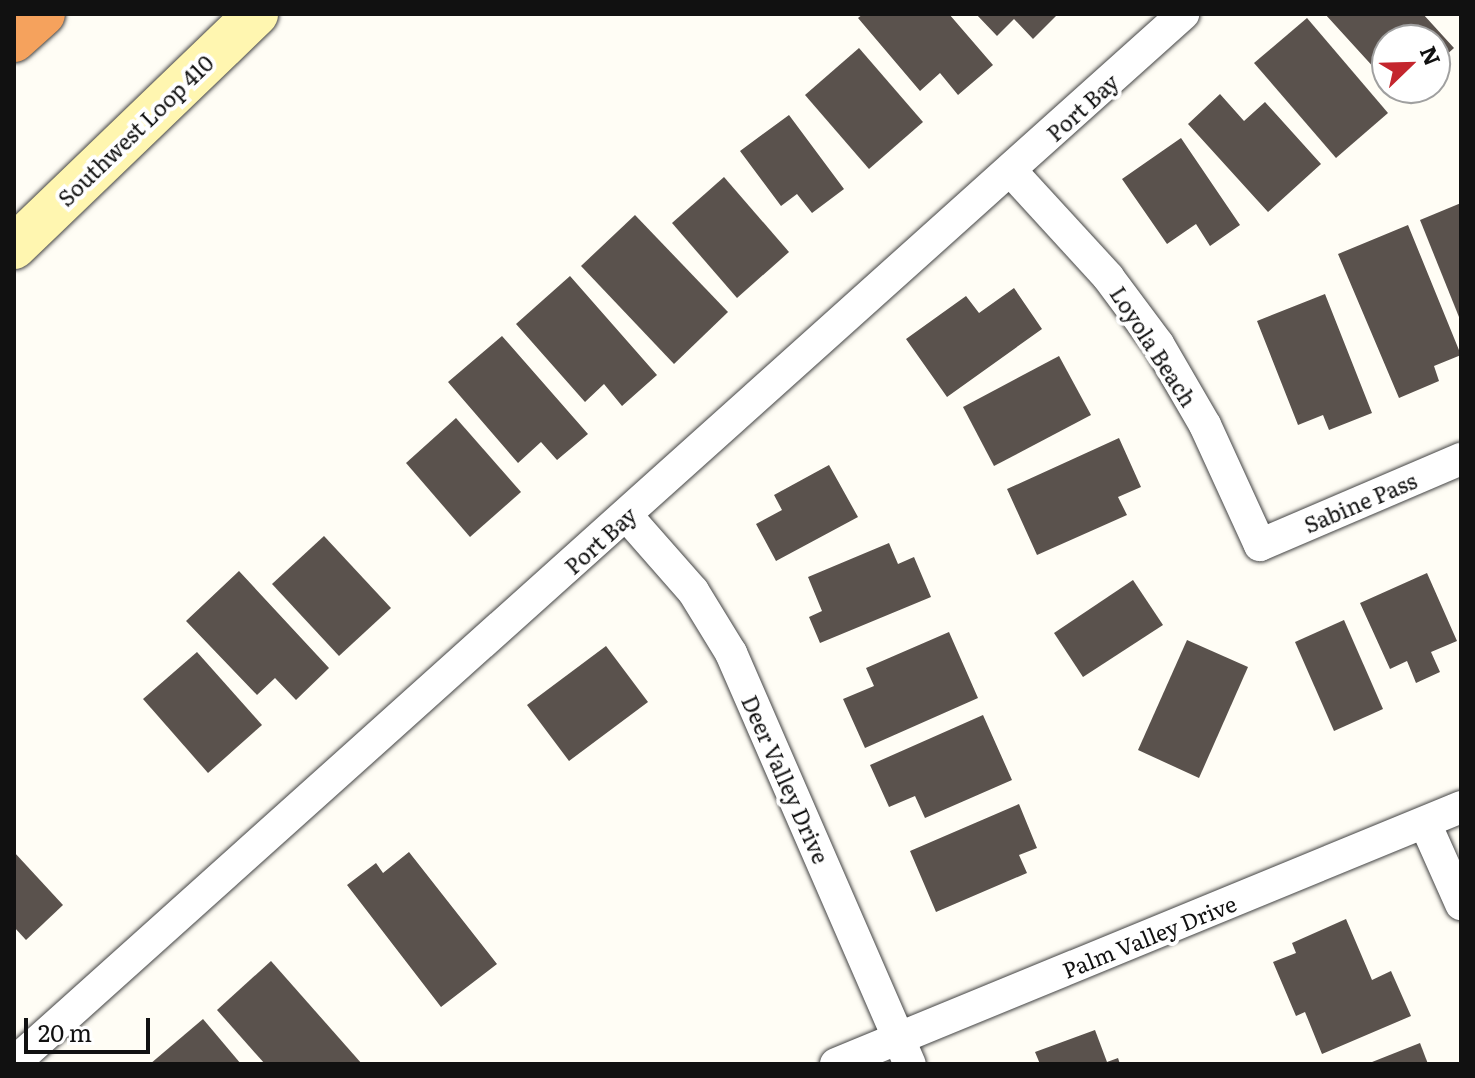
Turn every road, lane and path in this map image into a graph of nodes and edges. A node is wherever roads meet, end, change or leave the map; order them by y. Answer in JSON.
{"nodes":[{"id":1,"x":43,"y":14,"type":"edge"},
{"id":2,"x":256,"y":14,"type":"edge"},
{"id":3,"x":1183,"y":14,"type":"edge"},
{"id":4,"x":14,"y":40,"type":"edge"},
{"id":5,"x":1011,"y":171,"type":"junction"},
{"id":6,"x":14,"y":247,"type":"edge"},
{"id":7,"x":1461,"y":459,"type":"edge"},
{"id":8,"x":627,"y":516,"type":"junction"},
{"id":9,"x":1260,"y":545,"type":"joint"},
{"id":10,"x":1461,"y":807,"type":"edge"},
{"id":11,"x":1425,"y":823,"type":"junction"},
{"id":12,"x":1461,"y":904,"type":"edge"},
{"id":13,"x":905,"y":1051,"type":"edge"},
{"id":14,"x":14,"y":1063,"type":"edge"},
{"id":15,"x":836,"y":1064,"type":"edge"}],
"edges":[{"from":1,"to":4,"type":"highway"},
{"from":2,"to":6,"type":"main road","name":"Southwest Loop 410"},
{"from":3,"to":5,"type":"street","name":"Port Bay"},
{"from":5,"to":8,"type":"street","name":"Port Bay"},
{"from":5,"to":9,"type":"street","name":"Loyola Beach"},
{"from":7,"to":9,"type":"street","name":"Sabine Pass"},
{"from":8,"to":13,"type":"street","name":"Deer Valley Drive"},
{"from":8,"to":14,"type":"street","name":"Port Bay"},
{"from":10,"to":11,"type":"street","name":"Palm Valley Drive"},
{"from":11,"to":12,"type":"street"},
{"from":11,"to":13,"type":"street","name":"Palm Valley Drive"},
{"from":13,"to":15,"type":"street","name":"Palm Valley Drive"}]}
